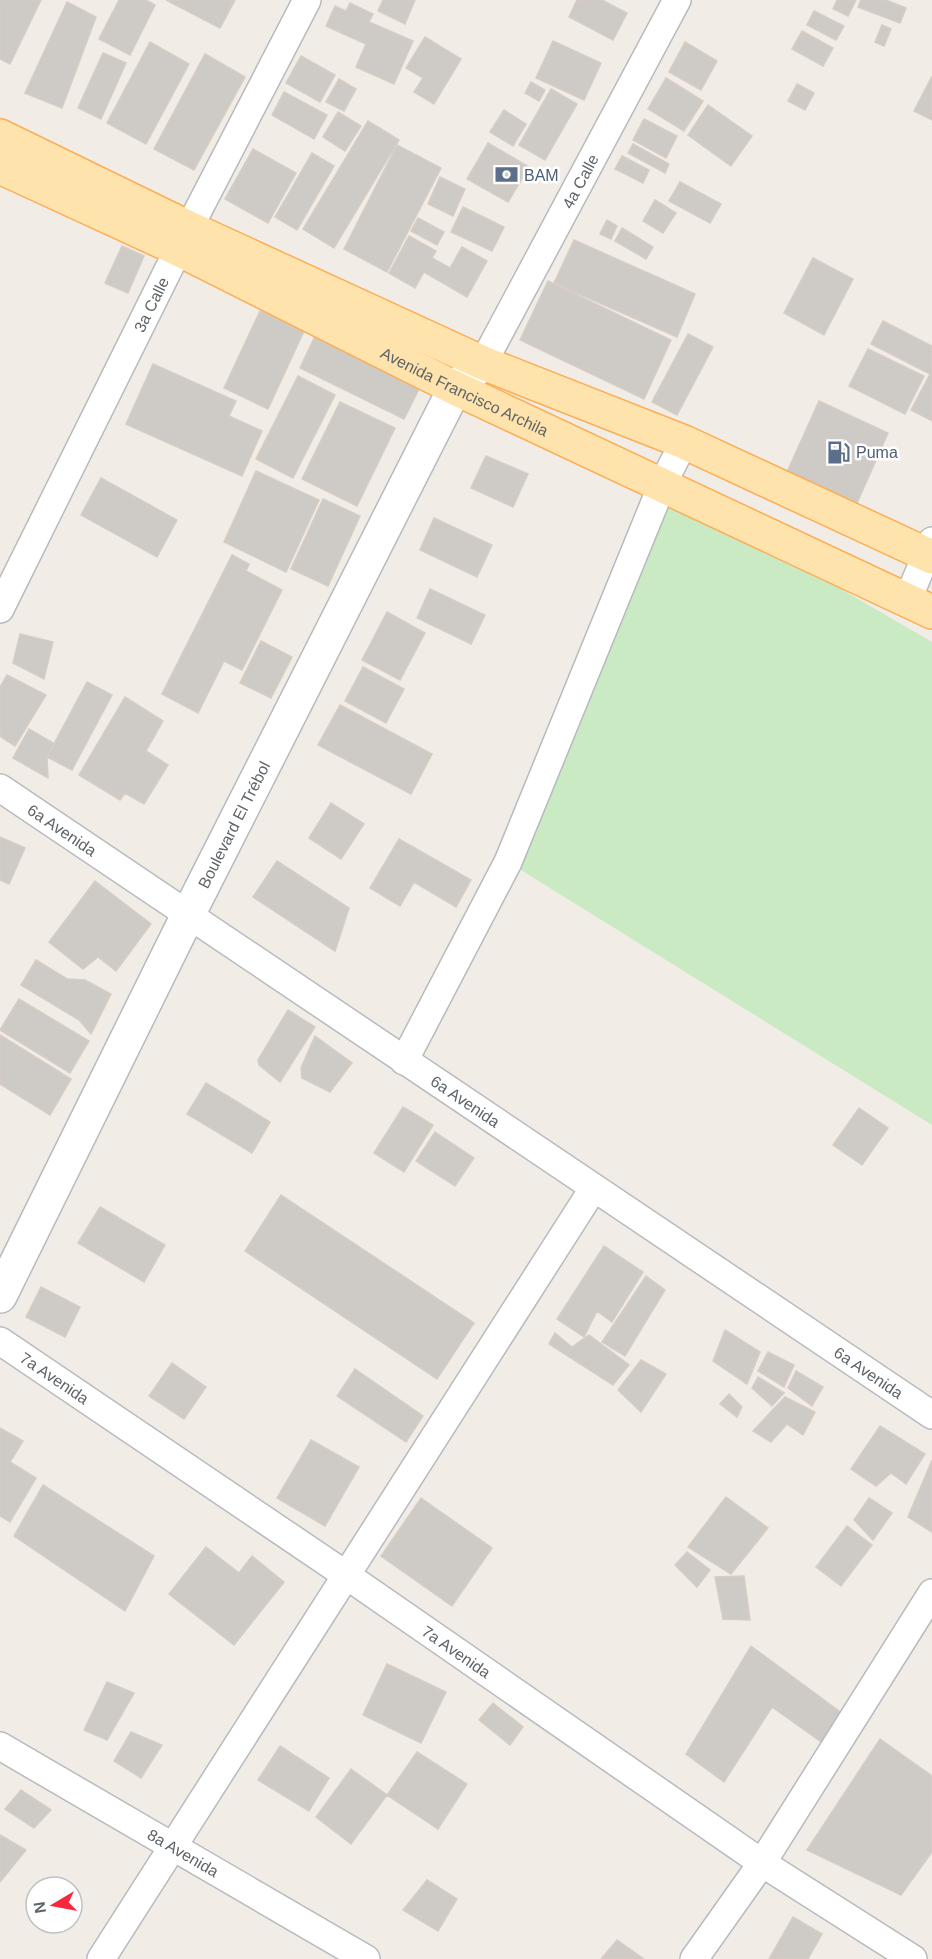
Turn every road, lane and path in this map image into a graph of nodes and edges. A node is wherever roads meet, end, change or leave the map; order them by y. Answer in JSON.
{"nodes":[{"id":1,"x":307,"y":0,"type":"edge"},
{"id":2,"x":677,"y":0,"type":"edge"},
{"id":3,"x":0,"y":136,"type":"edge"},
{"id":4,"x":0,"y":167,"type":"edge"},
{"id":5,"x":183,"y":238,"type":"junction"},
{"id":6,"x":483,"y":363,"type":"junction"},
{"id":7,"x":455,"y":388,"type":"junction"},
{"id":8,"x":684,"y":442,"type":"junction"},
{"id":9,"x":662,"y":485,"type":"junction"},
{"id":10,"x":930,"y":551,"type":"edge"},
{"id":11,"x":920,"y":605,"type":"edge"},
{"id":12,"x":0,"y":609,"type":"edge"},
{"id":13,"x":0,"y":788,"type":"edge"},
{"id":14,"x":188,"y":915,"type":"junction"},
{"id":15,"x":404,"y":1060,"type":"junction"},
{"id":16,"x":593,"y":1189,"type":"junction"},
{"id":17,"x":0,"y":1296,"type":"edge"},
{"id":18,"x":0,"y":1341,"type":"edge"},
{"id":19,"x":932,"y":1415,"type":"edge"},
{"id":20,"x":346,"y":1575,"type":"junction"},
{"id":21,"x":932,"y":1593,"type":"edge"},
{"id":22,"x":0,"y":1746,"type":"edge"},
{"id":23,"x":173,"y":1846,"type":"junction"},
{"id":24,"x":762,"y":1863,"type":"junction"},
{"id":25,"x":101,"y":1959,"type":"edge"},
{"id":26,"x":366,"y":1959,"type":"edge"},
{"id":27,"x":694,"y":1959,"type":"edge"},
{"id":28,"x":913,"y":1959,"type":"edge"}],
"edges":[{"from":1,"to":5,"type":"street","name":"3a Calle"},
{"from":2,"to":6,"type":"street","name":"4a Calle"},
{"from":3,"to":5,"type":"main road","name":"Avenida Francisco Archila"},
{"from":4,"to":5,"type":"main road","name":"Avenida Francisco Archila"},
{"from":5,"to":6,"type":"main road","name":"Avenida Francisco Archila"},
{"from":5,"to":7,"type":"main road","name":"Avenida Francisco Archila"},
{"from":5,"to":12,"type":"street","name":"3a Calle"},
{"from":6,"to":7,"type":"main road","name":"Boulevard El Trébol"},
{"from":6,"to":8,"type":"main road","name":"Avenida Francisco Archila"},
{"from":7,"to":9,"type":"main road","name":"Avenida Francisco Archila"},
{"from":7,"to":14,"type":"main road","name":"Boulevard El Trébol"},
{"from":8,"to":9,"type":"street"},
{"from":8,"to":10,"type":"main road","name":"Avenida Francisco Archila"},
{"from":9,"to":11,"type":"main road","name":"Avenida Francisco Archila"},
{"from":9,"to":15,"type":"street"},
{"from":10,"to":11,"type":"street"},
{"from":13,"to":14,"type":"street","name":"6a Avenida"},
{"from":14,"to":15,"type":"street","name":"6a Avenida"},
{"from":14,"to":17,"type":"main road","name":"Boulevard El Trébol"},
{"from":15,"to":16,"type":"street","name":"6a Avenida"},
{"from":16,"to":19,"type":"street","name":"6a Avenida"},
{"from":16,"to":20,"type":"street"},
{"from":18,"to":20,"type":"street","name":"7a Avenida"},
{"from":20,"to":23,"type":"street"},
{"from":20,"to":24,"type":"street","name":"7a Avenida"},
{"from":21,"to":24,"type":"street"},
{"from":22,"to":23,"type":"street","name":"8a Avenida"},
{"from":23,"to":25,"type":"street"},
{"from":23,"to":26,"type":"street","name":"8a Avenida"},
{"from":24,"to":27,"type":"street"},
{"from":24,"to":28,"type":"street","name":"7a Avenida"}]}
